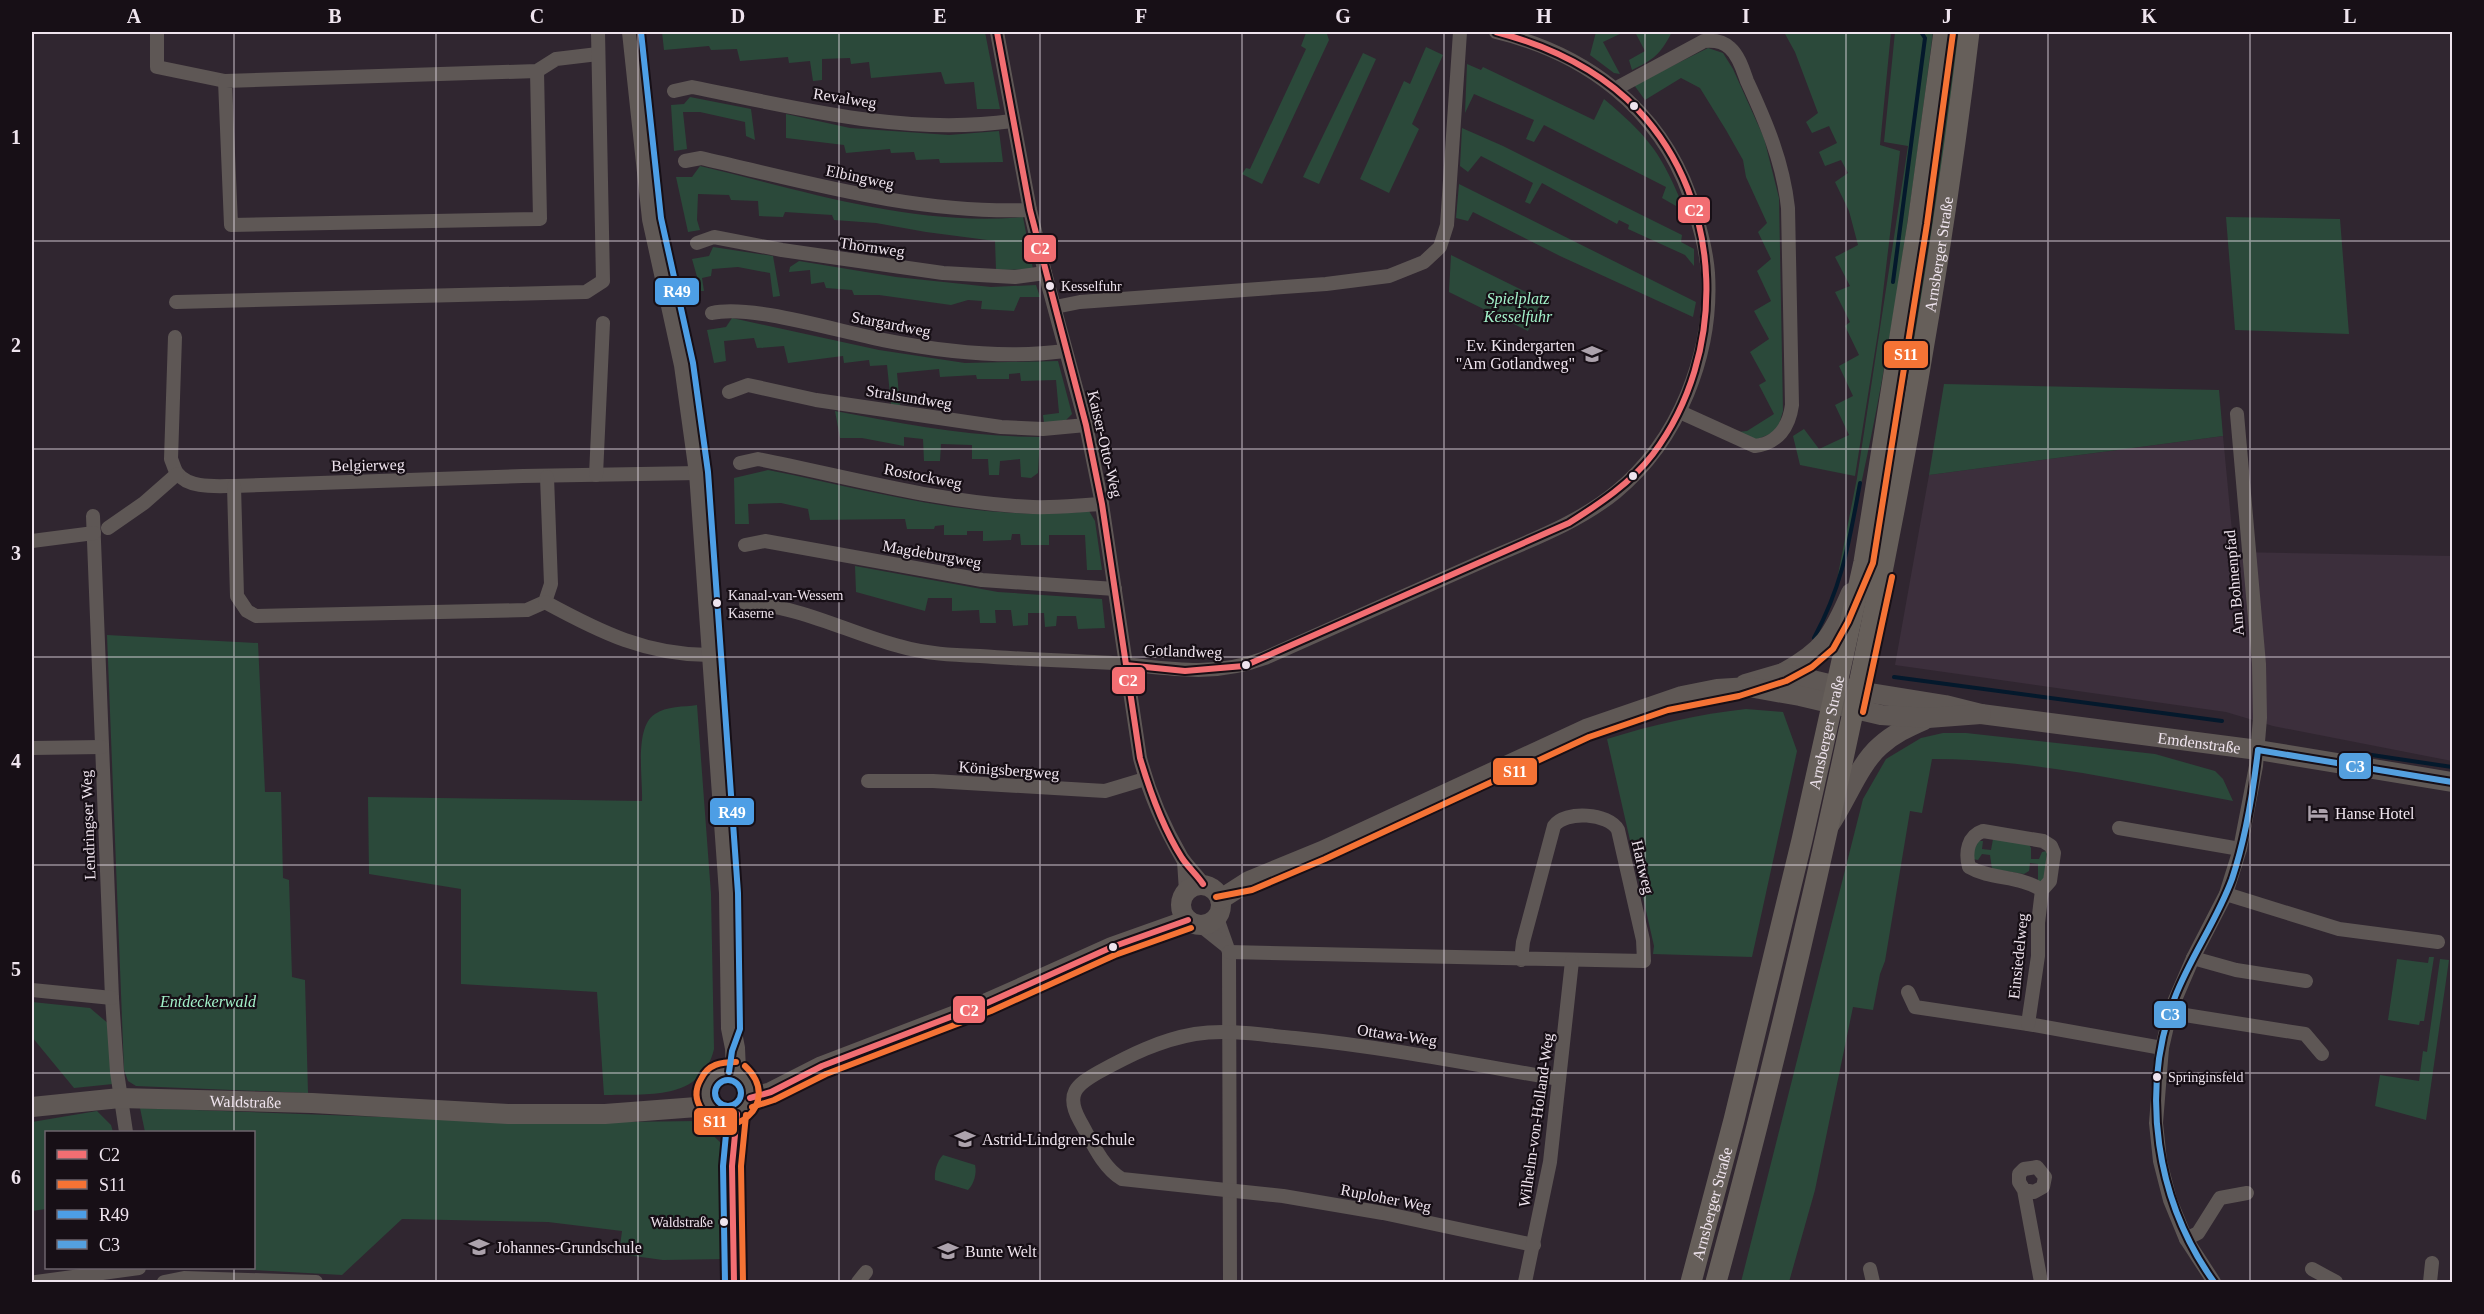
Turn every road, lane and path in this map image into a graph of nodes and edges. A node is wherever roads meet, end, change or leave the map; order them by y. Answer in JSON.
{"nodes":[{"id":1,"x":157,"y":32,"type":"edge"},
{"id":2,"x":598,"y":32,"type":"edge"},
{"id":3,"x":632,"y":32,"type":"edge"},
{"id":4,"x":998,"y":32,"type":"edge"},
{"id":5,"x":1460,"y":32,"type":"edge"},
{"id":6,"x":1496,"y":32,"type":"edge"},
{"id":7,"x":1944,"y":32,"type":"edge"},
{"id":8,"x":1969,"y":32,"type":"edge"},
{"id":9,"x":598,"y":54,"type":"junction"},
{"id":10,"x":537,"y":71,"type":"junction"},
{"id":11,"x":225,"y":81,"type":"junction"},
{"id":12,"x":1615,"y":89,"type":"junction"},
{"id":13,"x":674,"y":91,"type":"dead end"},
{"id":14,"x":1012,"y":121,"type":"junction"},
{"id":15,"x":685,"y":161,"type":"dead end"},
{"id":16,"x":1030,"y":210,"type":"junction"},
{"id":17,"x":697,"y":243,"type":"dead end"},
{"id":18,"x":1045,"y":273,"type":"junction"},
{"id":19,"x":176,"y":302,"type":"dead end"},
{"id":20,"x":1055,"y":307,"type":"junction"},
{"id":21,"x":712,"y":314,"type":"dead end"},
{"id":22,"x":603,"y":323,"type":"dead end"},
{"id":23,"x":175,"y":337,"type":"dead end"},
{"id":24,"x":1065,"y":351,"type":"junction"},
{"id":25,"x":729,"y":392,"type":"dead end"},
{"id":26,"x":1680,"y":412,"type":"junction"},
{"id":27,"x":2237,"y":414,"type":"dead end"},
{"id":28,"x":1086,"y":426,"type":"junction"},
{"id":29,"x":740,"y":463,"type":"dead end"},
{"id":30,"x":699,"y":473,"type":"junction"},
{"id":31,"x":177,"y":474,"type":"junction"},
{"id":32,"x":596,"y":475,"type":"junction"},
{"id":33,"x":547,"y":477,"type":"junction"},
{"id":34,"x":234,"y":486,"type":"junction"},
{"id":35,"x":1102,"y":504,"type":"junction"},
{"id":36,"x":93,"y":516,"type":"dead end"},
{"id":37,"x":108,"y":528,"type":"dead end"},
{"id":38,"x":94,"y":533,"type":"junction"},
{"id":39,"x":32,"y":541,"type":"edge"},
{"id":40,"x":745,"y":545,"type":"dead end"},
{"id":41,"x":1864,"y":562,"type":"junction"},
{"id":42,"x":1114,"y":589,"type":"junction"},
{"id":43,"x":545,"y":602,"type":"junction"},
{"id":44,"x":746,"y":604,"type":"dead end"},
{"id":45,"x":713,"y":655,"type":"junction"},
{"id":46,"x":1126,"y":665,"type":"junction"},
{"id":47,"x":1783,"y":673,"type":"junction"},
{"id":48,"x":1737,"y":687,"type":"junction"},
{"id":49,"x":1846,"y":698,"type":"junction"},
{"id":50,"x":1981,"y":714,"type":"junction"},
{"id":51,"x":1928,"y":718,"type":"junction"},
{"id":52,"x":102,"y":747,"type":"junction"},
{"id":53,"x":32,"y":748,"type":"edge"},
{"id":54,"x":2258,"y":750,"type":"junction"},
{"id":55,"x":1146,"y":779,"type":"junction"},
{"id":56,"x":868,"y":781,"type":"dead end"},
{"id":57,"x":2452,"y":782,"type":"edge"},
{"id":58,"x":1828,"y":826,"type":"junction"},
{"id":59,"x":2119,"y":828,"type":"dead end"},
{"id":60,"x":2240,"y":849,"type":"junction"},
{"id":61,"x":2042,"y":890,"type":"junction"},
{"id":62,"x":2226,"y":894,"type":"junction"},
{"id":63,"x":1201,"y":904,"type":"junction"},
{"id":64,"x":2438,"y":942,"type":"dead end"},
{"id":65,"x":1227,"y":949,"type":"junction"},
{"id":66,"x":2193,"y":958,"type":"junction"},
{"id":67,"x":1521,"y":960,"type":"junction"},
{"id":68,"x":1572,"y":961,"type":"junction"},
{"id":69,"x":2306,"y":981,"type":"dead end"},
{"id":70,"x":32,"y":990,"type":"edge"},
{"id":71,"x":1908,"y":992,"type":"dead end"},
{"id":72,"x":112,"y":999,"type":"junction"},
{"id":73,"x":2171,"y":1009,"type":"junction"},
{"id":74,"x":2028,"y":1024,"type":"junction"},
{"id":75,"x":1229,"y":1032,"type":"junction"},
{"id":76,"x":2162,"y":1048,"type":"junction"},
{"id":77,"x":2322,"y":1054,"type":"dead end"},
{"id":78,"x":1559,"y":1079,"type":"junction"},
{"id":79,"x":739,"y":1081,"type":"junction"},
{"id":80,"x":120,"y":1098,"type":"junction"},
{"id":81,"x":719,"y":1105,"type":"junction"},
{"id":82,"x":32,"y":1107,"type":"edge"},
{"id":83,"x":126,"y":1131,"type":"edge"},
{"id":84,"x":2024,"y":1190,"type":"dead end"},
{"id":85,"x":1231,"y":1191,"type":"junction"},
{"id":86,"x":2247,"y":1193,"type":"dead end"},
{"id":87,"x":2186,"y":1239,"type":"junction"},
{"id":88,"x":1534,"y":1245,"type":"junction"},
{"id":89,"x":2432,"y":1263,"type":"dead end"},
{"id":90,"x":132,"y":1269,"type":"edge"},
{"id":91,"x":2312,"y":1269,"type":"dead end"},
{"id":92,"x":36,"y":1282,"type":"edge"},
{"id":93,"x":164,"y":1282,"type":"edge"},
{"id":94,"x":316,"y":1282,"type":"edge"},
{"id":95,"x":734,"y":1282,"type":"edge"},
{"id":96,"x":1230,"y":1282,"type":"edge"},
{"id":97,"x":1525,"y":1282,"type":"edge"},
{"id":98,"x":1690,"y":1282,"type":"edge"},
{"id":99,"x":1716,"y":1282,"type":"edge"},
{"id":100,"x":2041,"y":1282,"type":"edge"},
{"id":101,"x":2214,"y":1282,"type":"edge"},
{"id":102,"x":2336,"y":1282,"type":"edge"},
{"id":103,"x":2430,"y":1282,"type":"edge"}],
"edges":[{"from":1,"to":11,"type":"street"},
{"from":2,"to":9,"type":"street"},
{"from":3,"to":30,"type":"main road"},
{"from":4,"to":14,"type":"street","name":"Kaiser-Otto-Weg"},
{"from":5,"to":20,"type":"street"},
{"from":6,"to":12,"type":"street","name":"Gotlandweg"},
{"from":7,"to":41,"type":"main road","name":"Arnsberger Straße"},
{"from":8,"to":49,"type":"main road","name":"Arnsberger Straße"},
{"from":9,"to":10,"type":"street"},
{"from":9,"to":19,"type":"street"},
{"from":10,"to":11,"type":"street"},
{"from":10,"to":11,"type":"street"},
{"from":12,"to":26,"type":"street","name":"Gotlandweg"},
{"from":12,"to":26,"type":"street"},
{"from":13,"to":14,"type":"street","name":"Revalweg"},
{"from":14,"to":16,"type":"street","name":"Kaiser-Otto-Weg"},
{"from":15,"to":16,"type":"street","name":"Elbingweg"},
{"from":16,"to":18,"type":"street","name":"Kaiser-Otto-Weg"},
{"from":17,"to":18,"type":"street","name":"Thornweg"},
{"from":18,"to":20,"type":"street","name":"Kaiser-Otto-Weg"},
{"from":20,"to":24,"type":"street","name":"Kaiser-Otto-Weg"},
{"from":21,"to":24,"type":"street","name":"Stargardweg"},
{"from":22,"to":32,"type":"street"},
{"from":23,"to":31,"type":"street"},
{"from":24,"to":28,"type":"street","name":"Kaiser-Otto-Weg"},
{"from":25,"to":28,"type":"street","name":"Stralsundweg"},
{"from":26,"to":46,"type":"street","name":"Gotlandweg"},
{"from":27,"to":54,"type":"street","name":"Am Bohnenpfad"},
{"from":28,"to":35,"type":"street","name":"Kaiser-Otto-Weg"},
{"from":29,"to":35,"type":"street","name":"Rostockweg"},
{"from":30,"to":32,"type":"street","name":"Belgierweg"},
{"from":30,"to":45,"type":"main road"},
{"from":31,"to":34,"type":"street","name":"Belgierweg"},
{"from":31,"to":37,"type":"street"},
{"from":32,"to":33,"type":"street","name":"Belgierweg"},
{"from":33,"to":34,"type":"street","name":"Belgierweg"},
{"from":33,"to":43,"type":"street"},
{"from":34,"to":43,"type":"street"},
{"from":35,"to":42,"type":"street","name":"Kaiser-Otto-Weg"},
{"from":36,"to":38,"type":"street","name":"Lendringser Weg"},
{"from":38,"to":39,"type":"street"},
{"from":38,"to":52,"type":"street","name":"Lendringser Weg"},
{"from":40,"to":42,"type":"street","name":"Magdeburgweg"},
{"from":41,"to":47,"type":"main road"},
{"from":41,"to":49,"type":"main road","name":"Arnsberger Straße"},
{"from":42,"to":46,"type":"street","name":"Kaiser-Otto-Weg"},
{"from":43,"to":45,"type":"street"},
{"from":44,"to":46,"type":"street","name":"Gotlandweg"},
{"from":45,"to":79,"type":"main road"},
{"from":46,"to":55,"type":"street","name":"Kaiser-Otto-Weg"},
{"from":47,"to":48,"type":"main road"},
{"from":47,"to":49,"type":"main road"},
{"from":48,"to":49,"type":"main road"},
{"from":48,"to":63,"type":"main road"},
{"from":49,"to":50,"type":"main road","name":"Emdenstraße"},
{"from":49,"to":51,"type":"main road","name":"Emdenstraße"},
{"from":49,"to":58,"type":"main road","name":"Arnsberger Straße"},
{"from":49,"to":98,"type":"main road","name":"Arnsberger Straße"},
{"from":50,"to":51,"type":"main road","name":"Emdenstraße"},
{"from":50,"to":54,"type":"main road","name":"Emdenstraße"},
{"from":51,"to":58,"type":"main road"},
{"from":52,"to":53,"type":"street"},
{"from":52,"to":72,"type":"street","name":"Lendringser Weg"},
{"from":54,"to":57,"type":"main road","name":"Emdenstraße"},
{"from":54,"to":60,"type":"street","name":"Am Bohnenpfad"},
{"from":55,"to":56,"type":"street","name":"Königsbergweg"},
{"from":55,"to":63,"type":"street","name":"Kaiser-Otto-Weg"},
{"from":58,"to":99,"type":"main road","name":"Arnsberger Straße"},
{"from":59,"to":60,"type":"street"},
{"from":60,"to":62,"type":"street","name":"Am Bohnenpfad"},
{"from":61,"to":61,"type":"street","name":"Einsiedelweg"},
{"from":61,"to":74,"type":"street","name":"Einsiedelweg"},
{"from":62,"to":64,"type":"street"},
{"from":62,"to":66,"type":"street","name":"Am Bohnenpfad"},
{"from":63,"to":65,"type":"street","name":"Kaiser-Otto-Weg"},
{"from":63,"to":79,"type":"main road"},
{"from":65,"to":67,"type":"street","name":"Hartweg"},
{"from":65,"to":75,"type":"street"},
{"from":66,"to":69,"type":"street"},
{"from":66,"to":73,"type":"street","name":"Am Bohnenpfad"},
{"from":67,"to":68,"type":"street","name":"Hartweg"},
{"from":67,"to":68,"type":"street","name":"Hartweg"},
{"from":68,"to":78,"type":"street","name":"Wilhelm-von-Holland-Weg"},
{"from":70,"to":72,"type":"street"},
{"from":71,"to":74,"type":"street"},
{"from":72,"to":80,"type":"street","name":"Lendringser Weg"},
{"from":73,"to":76,"type":"street","name":"Am Bohnenpfad"},
{"from":73,"to":77,"type":"street"},
{"from":74,"to":76,"type":"street"},
{"from":75,"to":78,"type":"street","name":"Ottawa-Weg"},
{"from":75,"to":85,"type":"street"},
{"from":75,"to":85,"type":"street","name":"Ottawa-Weg"},
{"from":76,"to":87,"type":"street","name":"Am Bohnenpfad"},
{"from":78,"to":88,"type":"street","name":"Wilhelm-von-Holland-Weg"},
{"from":79,"to":81,"type":"main road"},
{"from":79,"to":81,"type":"main road"},
{"from":80,"to":81,"type":"main road","name":"Waldstraße"},
{"from":80,"to":82,"type":"main road","name":"Waldstraße"},
{"from":80,"to":83,"type":"street","name":"Lendringser Weg"},
{"from":81,"to":95,"type":"main road"},
{"from":84,"to":100,"type":"street"},
{"from":85,"to":88,"type":"street","name":"Ruploher Weg"},
{"from":85,"to":96,"type":"street"},
{"from":86,"to":87,"type":"street"},
{"from":87,"to":101,"type":"street","name":"Am Bohnenpfad"},
{"from":88,"to":97,"type":"street","name":"Wilhelm-von-Holland-Weg"},
{"from":89,"to":103,"type":"street"},
{"from":90,"to":92,"type":"street"},
{"from":91,"to":102,"type":"street"},
{"from":93,"to":94,"type":"street"}]}
